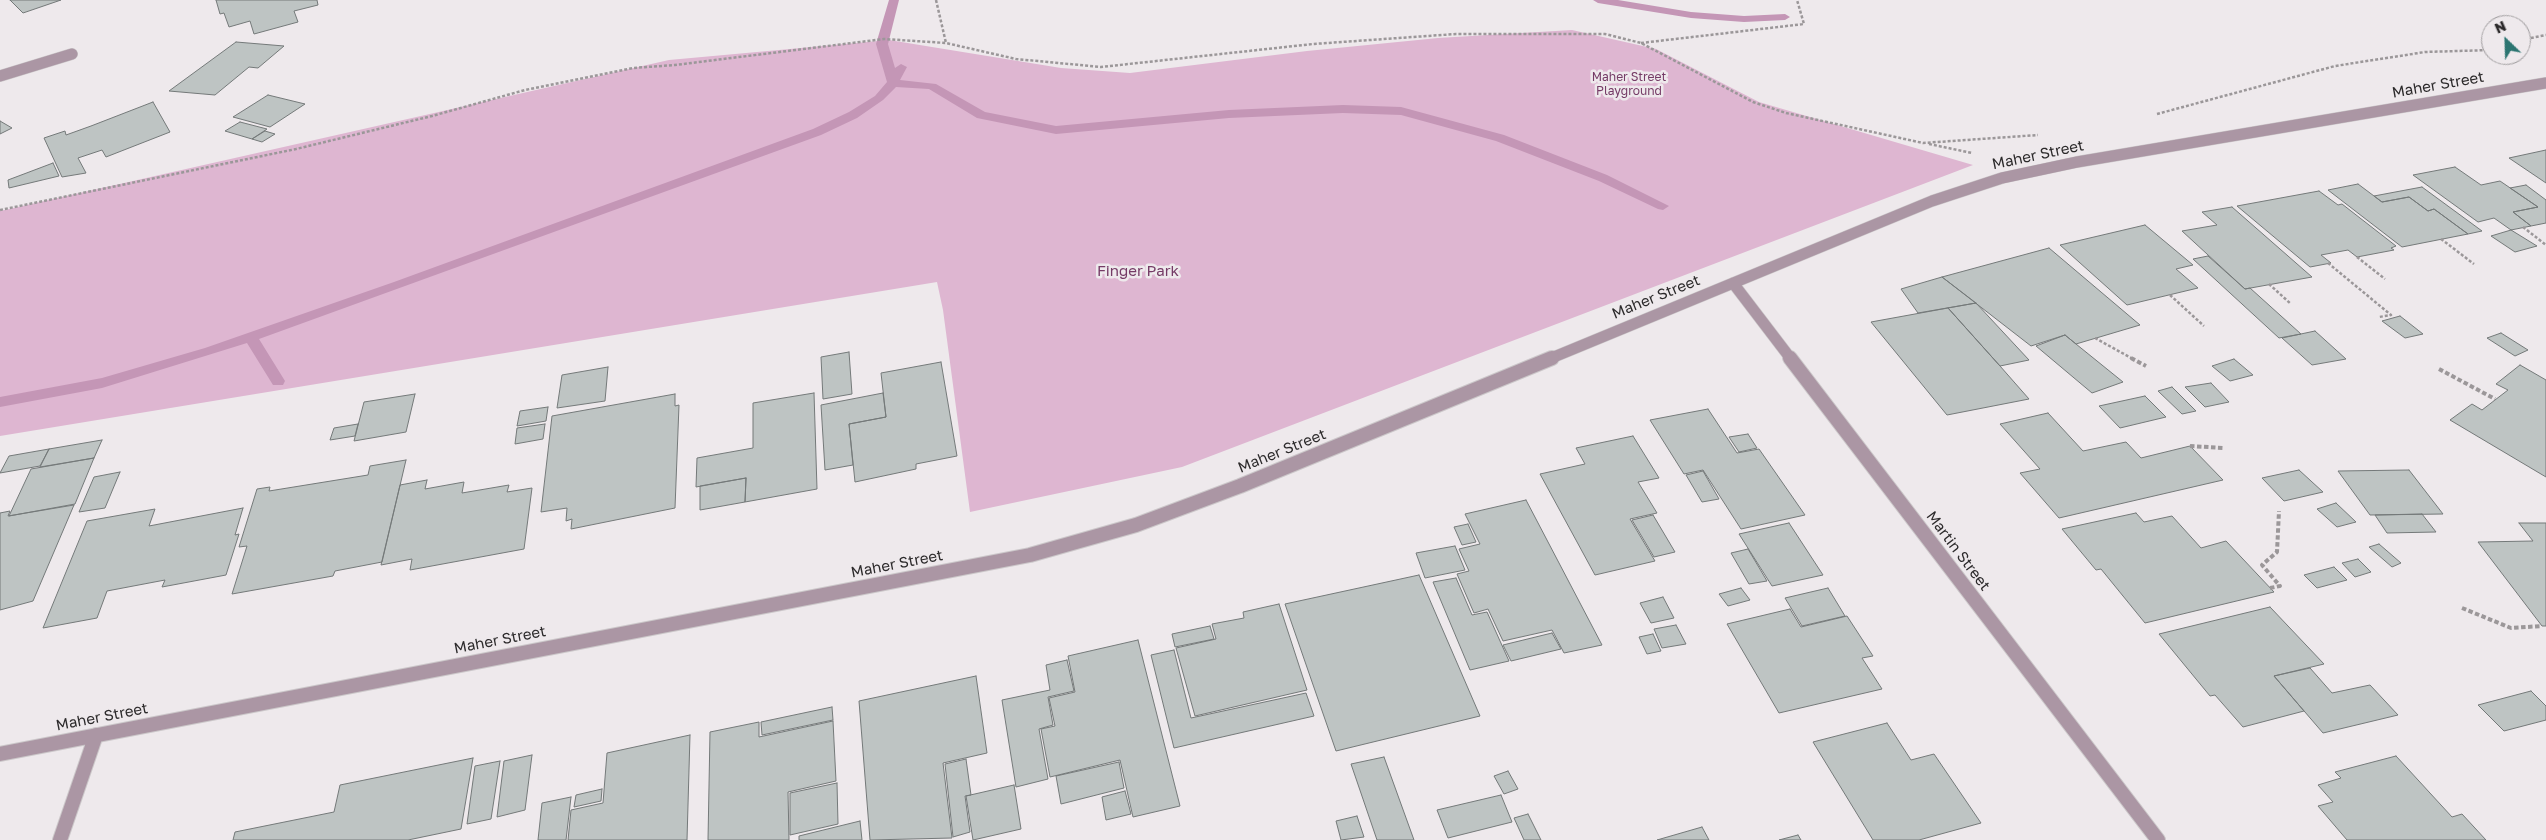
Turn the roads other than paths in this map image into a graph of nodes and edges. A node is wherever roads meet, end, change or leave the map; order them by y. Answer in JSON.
{"nodes":[{"id":1,"x":72,"y":54,"type":"dead end"},
{"id":2,"x":0,"y":76,"type":"edge"},
{"id":3,"x":2545,"y":85,"type":"edge"},
{"id":4,"x":1733,"y":283,"type":"junction"},
{"id":5,"x":96,"y":735,"type":"junction"},
{"id":6,"x":0,"y":754,"type":"edge"},
{"id":7,"x":60,"y":840,"type":"edge"},
{"id":8,"x":2158,"y":840,"type":"edge"}],
"edges":[{"from":1,"to":2,"type":"street"},
{"from":3,"to":4,"type":"street","name":"Maher Street"},
{"from":4,"to":5,"type":"street","name":"Maher Street"},
{"from":4,"to":8,"type":"street","name":"Martin Street"},
{"from":5,"to":6,"type":"street","name":"Maher Street"},
{"from":5,"to":7,"type":"street"}]}
